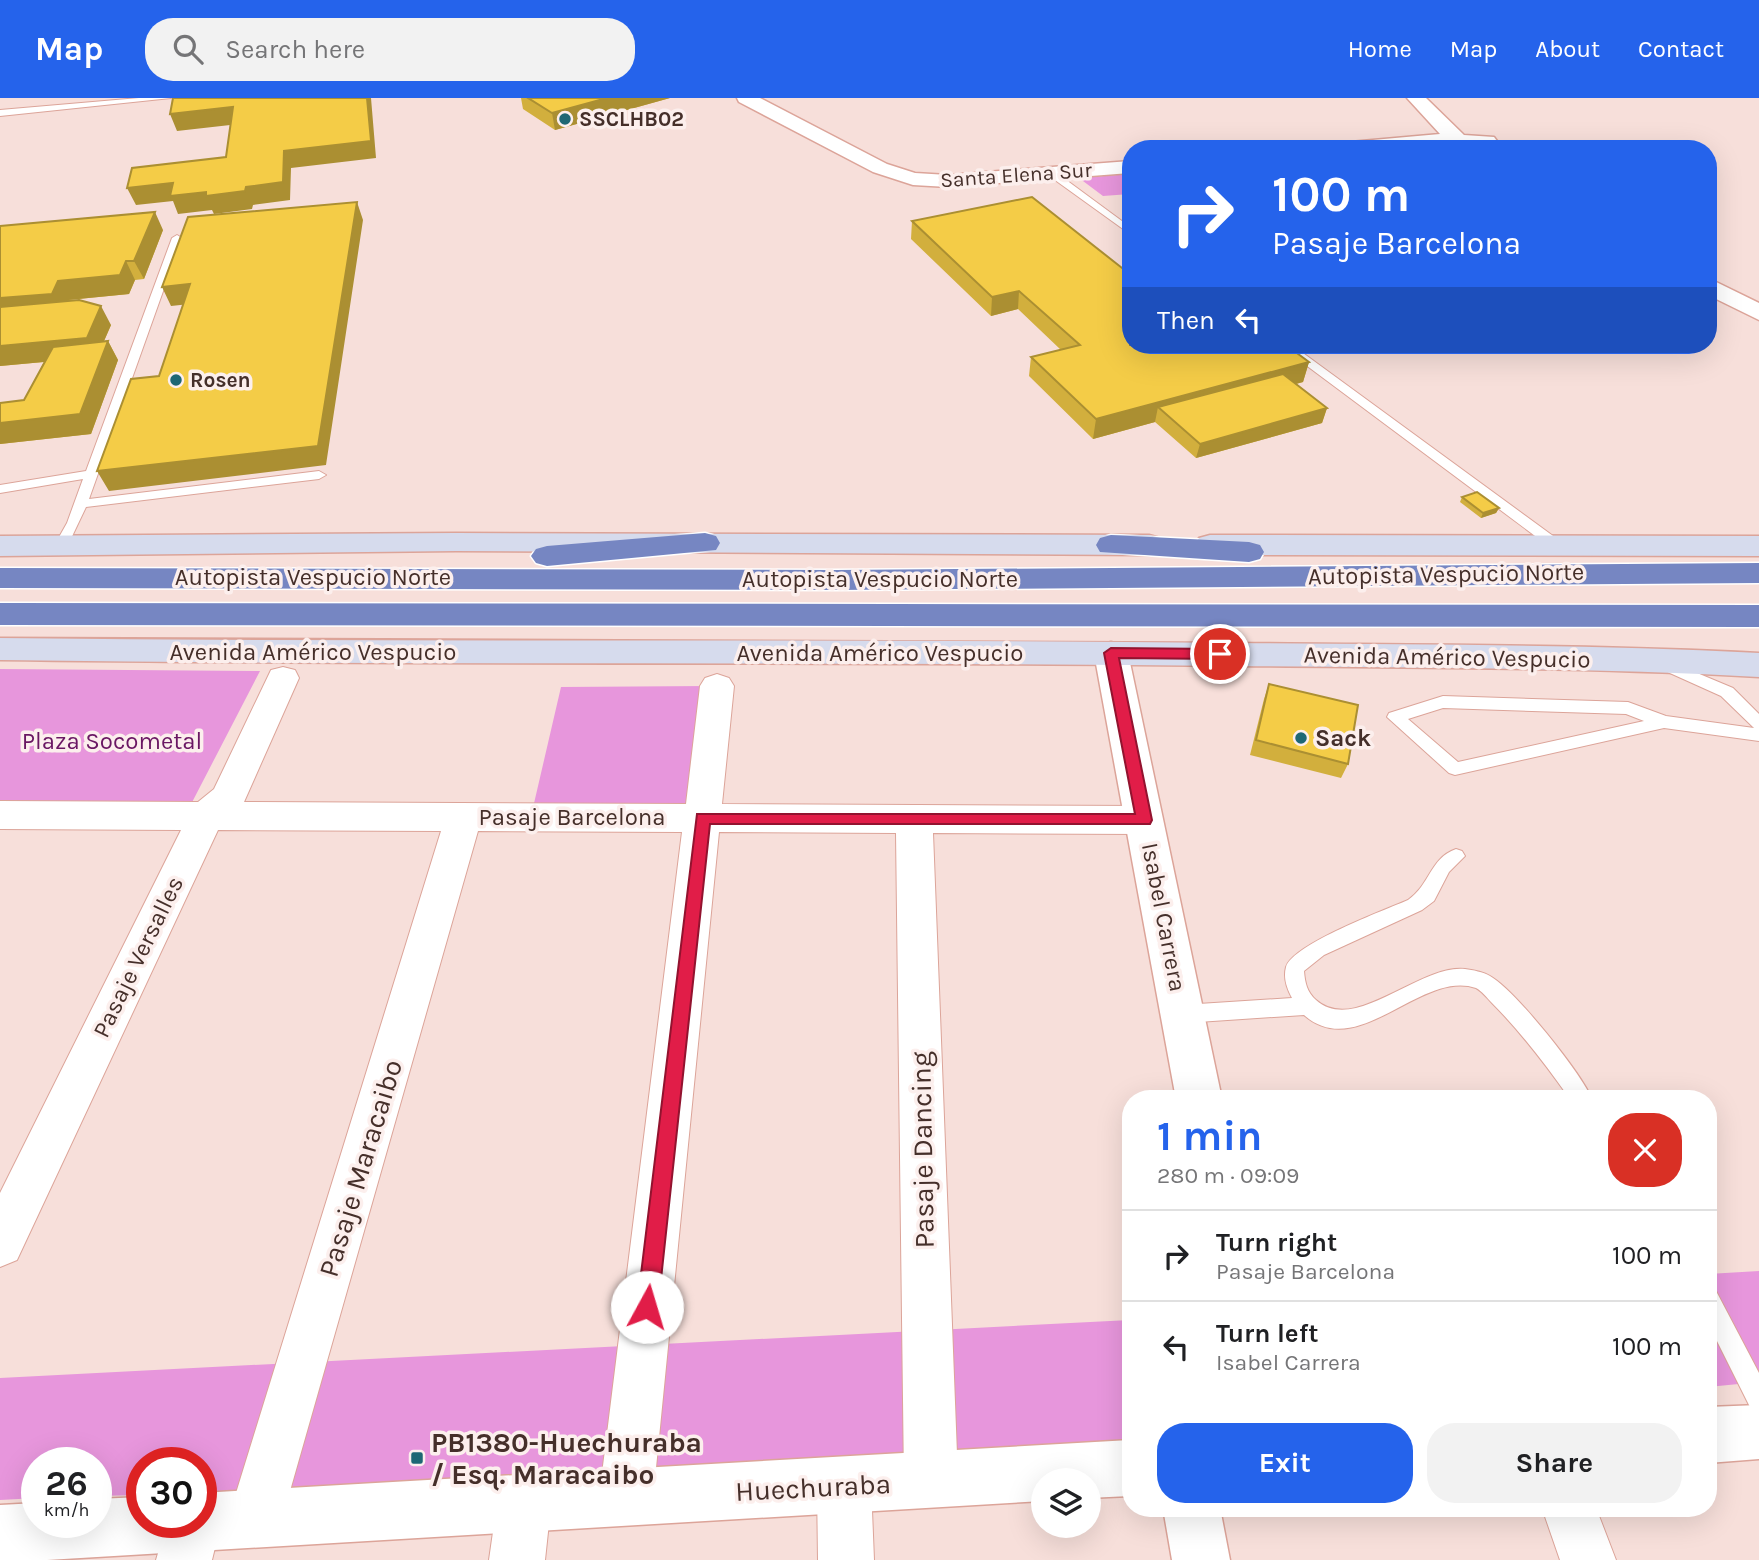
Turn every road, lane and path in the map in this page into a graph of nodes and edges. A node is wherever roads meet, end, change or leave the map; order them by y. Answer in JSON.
{"nodes":[{"id":1,"x":70,"y":98,"type":"edge"},
{"id":2,"x":167,"y":98,"type":"edge"},
{"id":3,"x":746,"y":98,"type":"edge"},
{"id":4,"x":1417,"y":99,"type":"edge"},
{"id":5,"x":32,"y":101,"type":"edge"},
{"id":6,"x":1447,"y":104,"type":"dead end"},
{"id":7,"x":0,"y":111,"type":"edge"},
{"id":8,"x":1470,"y":121,"type":"dead end"},
{"id":9,"x":1467,"y":140,"type":"edge"},
{"id":10,"x":1473,"y":140,"type":"edge"},
{"id":11,"x":1122,"y":168,"type":"edge"},
{"id":12,"x":1051,"y":173,"type":"junction"},
{"id":13,"x":1122,"y":226,"type":"edge"},
{"id":14,"x":177,"y":238,"type":"edge"},
{"id":15,"x":1717,"y":272,"type":"edge"},
{"id":16,"x":1717,"y":290,"type":"edge"},
{"id":17,"x":1759,"y":295,"type":"edge"},
{"id":18,"x":1759,"y":313,"type":"edge"},
{"id":19,"x":1296,"y":354,"type":"edge"},
{"id":20,"x":91,"y":474,"type":"junction"},
{"id":21,"x":319,"y":475,"type":"edge"},
{"id":22,"x":0,"y":489,"type":"edge"},
{"id":23,"x":80,"y":504,"type":"junction"},
{"id":24,"x":705,"y":543,"type":"junction"},
{"id":25,"x":1111,"y":545,"type":"junction"},
{"id":26,"x":0,"y":546,"type":"edge"},
{"id":27,"x":61,"y":546,"type":"junction"},
{"id":28,"x":1759,"y":546,"type":"edge"},
{"id":29,"x":1559,"y":547,"type":"junction"},
{"id":30,"x":1611,"y":572,"type":"junction"},
{"id":31,"x":1759,"y":573,"type":"edge"},
{"id":32,"x":286,"y":576,"type":"junction"},
{"id":33,"x":0,"y":578,"type":"edge"},
{"id":34,"x":0,"y":614,"type":"edge"},
{"id":35,"x":361,"y":614,"type":"junction"},
{"id":36,"x":1759,"y":616,"type":"edge"},
{"id":37,"x":0,"y":640,"type":"edge"},
{"id":38,"x":0,"y":649,"type":"edge"},
{"id":39,"x":1111,"y":653,"type":"junction"},
{"id":40,"x":1739,"y":674,"type":"edge"},
{"id":41,"x":283,"y":678,"type":"dead end"},
{"id":42,"x":717,"y":686,"type":"dead end"},
{"id":43,"x":1664,"y":722,"type":"junction"},
{"id":44,"x":1759,"y":724,"type":"edge"},
{"id":45,"x":1759,"y":735,"type":"edge"},
{"id":46,"x":0,"y":815,"type":"edge"},
{"id":47,"x":206,"y":816,"type":"junction"},
{"id":48,"x":464,"y":817,"type":"junction"},
{"id":49,"x":702,"y":818,"type":"junction"},
{"id":50,"x":914,"y":819,"type":"junction"},
{"id":51,"x":1144,"y":820,"type":"junction"},
{"id":52,"x":1456,"y":856,"type":"dead end"},
{"id":53,"x":1306,"y":1006,"type":"junction"},
{"id":54,"x":1183,"y":1014,"type":"junction"},
{"id":55,"x":1197,"y":1090,"type":"edge"},
{"id":56,"x":1575,"y":1090,"type":"edge"},
{"id":57,"x":0,"y":1243,"type":"edge"},
{"id":58,"x":1717,"y":1316,"type":"edge"},
{"id":59,"x":1759,"y":1398,"type":"edge"},
{"id":60,"x":1759,"y":1432,"type":"edge"},
{"id":61,"x":1717,"y":1434,"type":"edge"},
{"id":62,"x":1122,"y":1468,"type":"edge"},
{"id":63,"x":931,"y":1480,"type":"junction"},
{"id":64,"x":844,"y":1485,"type":"junction"},
{"id":65,"x":626,"y":1498,"type":"junction"},
{"id":66,"x":524,"y":1504,"type":"junction"},
{"id":67,"x":1193,"y":1517,"type":"edge"},
{"id":68,"x":1572,"y":1517,"type":"edge"},
{"id":69,"x":255,"y":1520,"type":"junction"},
{"id":70,"x":217,"y":1521,"type":"edge"},
{"id":71,"x":126,"y":1527,"type":"edge"},
{"id":72,"x":0,"y":1534,"type":"edge"},
{"id":73,"x":190,"y":1538,"type":"edge"},
{"id":74,"x":184,"y":1560,"type":"edge"},
{"id":75,"x":517,"y":1560,"type":"edge"},
{"id":76,"x":846,"y":1560,"type":"edge"},
{"id":77,"x":1201,"y":1560,"type":"edge"},
{"id":78,"x":1588,"y":1560,"type":"edge"}],
"edges":[{"from":1,"to":5,"type":"lane"},
{"from":2,"to":7,"type":"lane"},
{"from":3,"to":12,"type":"street","name":"Santa Elena Sur"},
{"from":4,"to":6,"type":"street"},
{"from":4,"to":9,"type":"street"},
{"from":5,"to":7,"type":"lane"},
{"from":8,"to":10,"type":"street"},
{"from":11,"to":12,"type":"street","name":"Santa Elena Sur"},
{"from":12,"to":13,"type":"lane"},
{"from":14,"to":20,"type":"lane"},
{"from":15,"to":17,"type":"street"},
{"from":16,"to":18,"type":"street"},
{"from":19,"to":29,"type":"lane"},
{"from":20,"to":22,"type":"lane"},
{"from":20,"to":23,"type":"lane"},
{"from":21,"to":23,"type":"lane"},
{"from":23,"to":27,"type":"lane"},
{"from":24,"to":25,"type":"main road"},
{"from":24,"to":27,"type":"main road"},
{"from":24,"to":32,"type":"highway"},
{"from":25,"to":29,"type":"main road"},
{"from":25,"to":30,"type":"highway"},
{"from":26,"to":27,"type":"main road"},
{"from":28,"to":29,"type":"main road"},
{"from":30,"to":31,"type":"highway","name":"Autopista Vespucio Norte"},
{"from":30,"to":32,"type":"highway","name":"Autopista Vespucio Norte"},
{"from":32,"to":33,"type":"highway","name":"Autopista Vespucio Norte"},
{"from":34,"to":35,"type":"highway","name":"Autopista Vespucio Norte"},
{"from":35,"to":36,"type":"highway","name":"Autopista Vespucio Norte"},
{"from":35,"to":37,"type":"highway"},
{"from":38,"to":39,"type":"main road","name":"Avenida Américo Vespucio"},
{"from":39,"to":40,"type":"main road","name":"Avenida Américo Vespucio"},
{"from":39,"to":51,"type":"street","name":"Isabel Carrera"},
{"from":40,"to":44,"type":"lane"},
{"from":41,"to":47,"type":"street","name":"Pasaje Versalles"},
{"from":42,"to":49,"type":"street"},
{"from":43,"to":43,"type":"lane"},
{"from":43,"to":45,"type":"lane"},
{"from":46,"to":47,"type":"street","name":"Pasaje Barcelona"},
{"from":47,"to":48,"type":"street","name":"Pasaje Barcelona"},
{"from":47,"to":57,"type":"street","name":"Pasaje Versalles"},
{"from":48,"to":49,"type":"street","name":"Pasaje Barcelona"},
{"from":48,"to":69,"type":"street","name":"Pasaje Maracaibo"},
{"from":49,"to":50,"type":"street","name":"Pasaje Barcelona"},
{"from":49,"to":65,"type":"street"},
{"from":50,"to":51,"type":"street","name":"Pasaje Barcelona"},
{"from":50,"to":63,"type":"street","name":"Pasaje Dancing"},
{"from":51,"to":54,"type":"street","name":"Isabel Carrera"},
{"from":52,"to":53,"type":"lane"},
{"from":53,"to":54,"type":"lane"},
{"from":53,"to":56,"type":"lane"},
{"from":54,"to":55,"type":"street","name":"Isabel Carrera"},
{"from":58,"to":59,"type":"lane"},
{"from":60,"to":61,"type":"street"},
{"from":62,"to":63,"type":"street","name":"Huechuraba"},
{"from":63,"to":64,"type":"street","name":"Huechuraba"},
{"from":64,"to":65,"type":"street","name":"Huechuraba"},
{"from":64,"to":76,"type":"street"},
{"from":65,"to":66,"type":"street","name":"Huechuraba"},
{"from":66,"to":69,"type":"street","name":"Huechuraba"},
{"from":66,"to":75,"type":"street"},
{"from":67,"to":77,"type":"street"},
{"from":68,"to":78,"type":"street"},
{"from":69,"to":70,"type":"street","name":"Huechuraba"},
{"from":71,"to":72,"type":"street","name":"Huechuraba"},
{"from":73,"to":74,"type":"street"}]}
